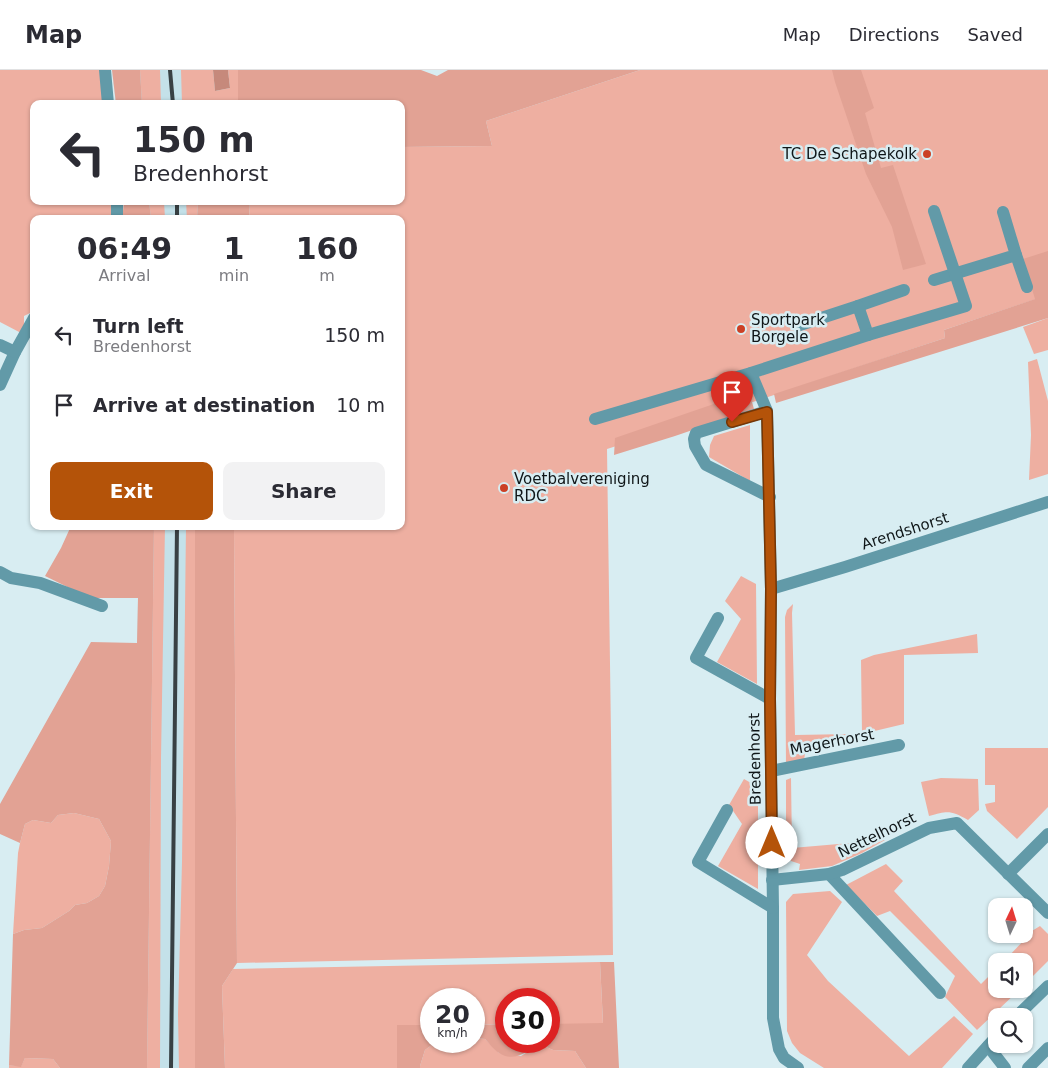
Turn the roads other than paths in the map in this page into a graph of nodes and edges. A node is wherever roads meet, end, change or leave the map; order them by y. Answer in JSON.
{"nodes":[{"id":1,"x":105,"y":70,"type":"edge"},
{"id":2,"x":108,"y":100,"type":"edge"},
{"id":3,"x":934,"y":211,"type":"dead end"},
{"id":4,"x":1003,"y":212,"type":"dead end"},
{"id":5,"x":1016,"y":255,"type":"junction"},
{"id":6,"x":955,"y":274,"type":"junction"},
{"id":7,"x":934,"y":280,"type":"dead end"},
{"id":8,"x":1027,"y":287,"type":"dead end"},
{"id":9,"x":904,"y":290,"type":"dead end"},
{"id":10,"x":858,"y":306,"type":"junction"},
{"id":11,"x":30,"y":325,"type":"edge"},
{"id":12,"x":800,"y":325,"type":"dead end"},
{"id":13,"x":868,"y":335,"type":"junction"},
{"id":14,"x":0,"y":345,"type":"edge"},
{"id":15,"x":15,"y":352,"type":"junction"},
{"id":16,"x":751,"y":373,"type":"junction"},
{"id":17,"x":0,"y":385,"type":"edge"},
{"id":18,"x":767,"y":412,"type":"junction"},
{"id":19,"x":595,"y":419,"type":"dead end"},
{"id":20,"x":770,"y":497,"type":"junction"},
{"id":21,"x":1048,"y":502,"type":"edge"},
{"id":22,"x":0,"y":572,"type":"edge"},
{"id":23,"x":771,"y":589,"type":"junction"},
{"id":24,"x":102,"y":606,"type":"dead end"},
{"id":25,"x":718,"y":618,"type":"dead end"},
{"id":26,"x":770,"y":699,"type":"junction"},
{"id":27,"x":899,"y":746,"type":"dead end"},
{"id":28,"x":771,"y":771,"type":"junction"},
{"id":29,"x":727,"y":810,"type":"dead end"},
{"id":30,"x":1048,"y":834,"type":"edge"},
{"id":31,"x":829,"y":874,"type":"junction"},
{"id":32,"x":1008,"y":874,"type":"junction"},
{"id":33,"x":772,"y":880,"type":"junction"},
{"id":34,"x":773,"y":908,"type":"junction"},
{"id":35,"x":1048,"y":912,"type":"edge"},
{"id":36,"x":1048,"y":986,"type":"edge"},
{"id":37,"x":940,"y":993,"type":"dead end"},
{"id":38,"x":1026,"y":1008,"type":"edge"},
{"id":39,"x":988,"y":1046,"type":"edge"},
{"id":40,"x":1048,"y":1048,"type":"edge"},
{"id":41,"x":998,"y":1053,"type":"edge"},
{"id":42,"x":798,"y":1068,"type":"edge"},
{"id":43,"x":968,"y":1068,"type":"edge"},
{"id":44,"x":1005,"y":1068,"type":"edge"},
{"id":45,"x":1028,"y":1068,"type":"edge"}],
"edges":[{"from":1,"to":2,"type":"street"},
{"from":3,"to":6,"type":"street"},
{"from":4,"to":5,"type":"street"},
{"from":5,"to":6,"type":"street"},
{"from":5,"to":8,"type":"street"},
{"from":6,"to":7,"type":"street"},
{"from":6,"to":13,"type":"street"},
{"from":9,"to":10,"type":"street"},
{"from":10,"to":12,"type":"street"},
{"from":10,"to":13,"type":"street"},
{"from":11,"to":15,"type":"street"},
{"from":13,"to":16,"type":"street"},
{"from":14,"to":15,"type":"street"},
{"from":15,"to":17,"type":"street"},
{"from":16,"to":18,"type":"street"},
{"from":16,"to":19,"type":"street"},
{"from":18,"to":20,"type":"street","name":"Bredenhorst"},
{"from":18,"to":20,"type":"street"},
{"from":20,"to":23,"type":"street","name":"Bredenhorst"},
{"from":21,"to":23,"type":"street","name":"Arendshorst"},
{"from":22,"to":24,"type":"street"},
{"from":23,"to":26,"type":"street","name":"Bredenhorst"},
{"from":25,"to":26,"type":"street","name":"Bredenhorst"},
{"from":26,"to":28,"type":"street","name":"Bredenhorst"},
{"from":27,"to":28,"type":"street","name":"Magerhorst"},
{"from":28,"to":33,"type":"street","name":"Bredenhorst"},
{"from":29,"to":34,"type":"street","name":"Bredenhorst"},
{"from":30,"to":32,"type":"street"},
{"from":31,"to":32,"type":"street","name":"Nettelhorst"},
{"from":31,"to":33,"type":"street","name":"Nettelhorst"},
{"from":31,"to":37,"type":"street","name":"Nettelhorst"},
{"from":32,"to":35,"type":"street","name":"Nettelhorst"},
{"from":33,"to":34,"type":"street","name":"Bredenhorst"},
{"from":34,"to":42,"type":"street","name":"Bredenhorst"},
{"from":36,"to":38,"type":"street"},
{"from":39,"to":43,"type":"street"},
{"from":40,"to":45,"type":"street"},
{"from":41,"to":44,"type":"street"}]}
